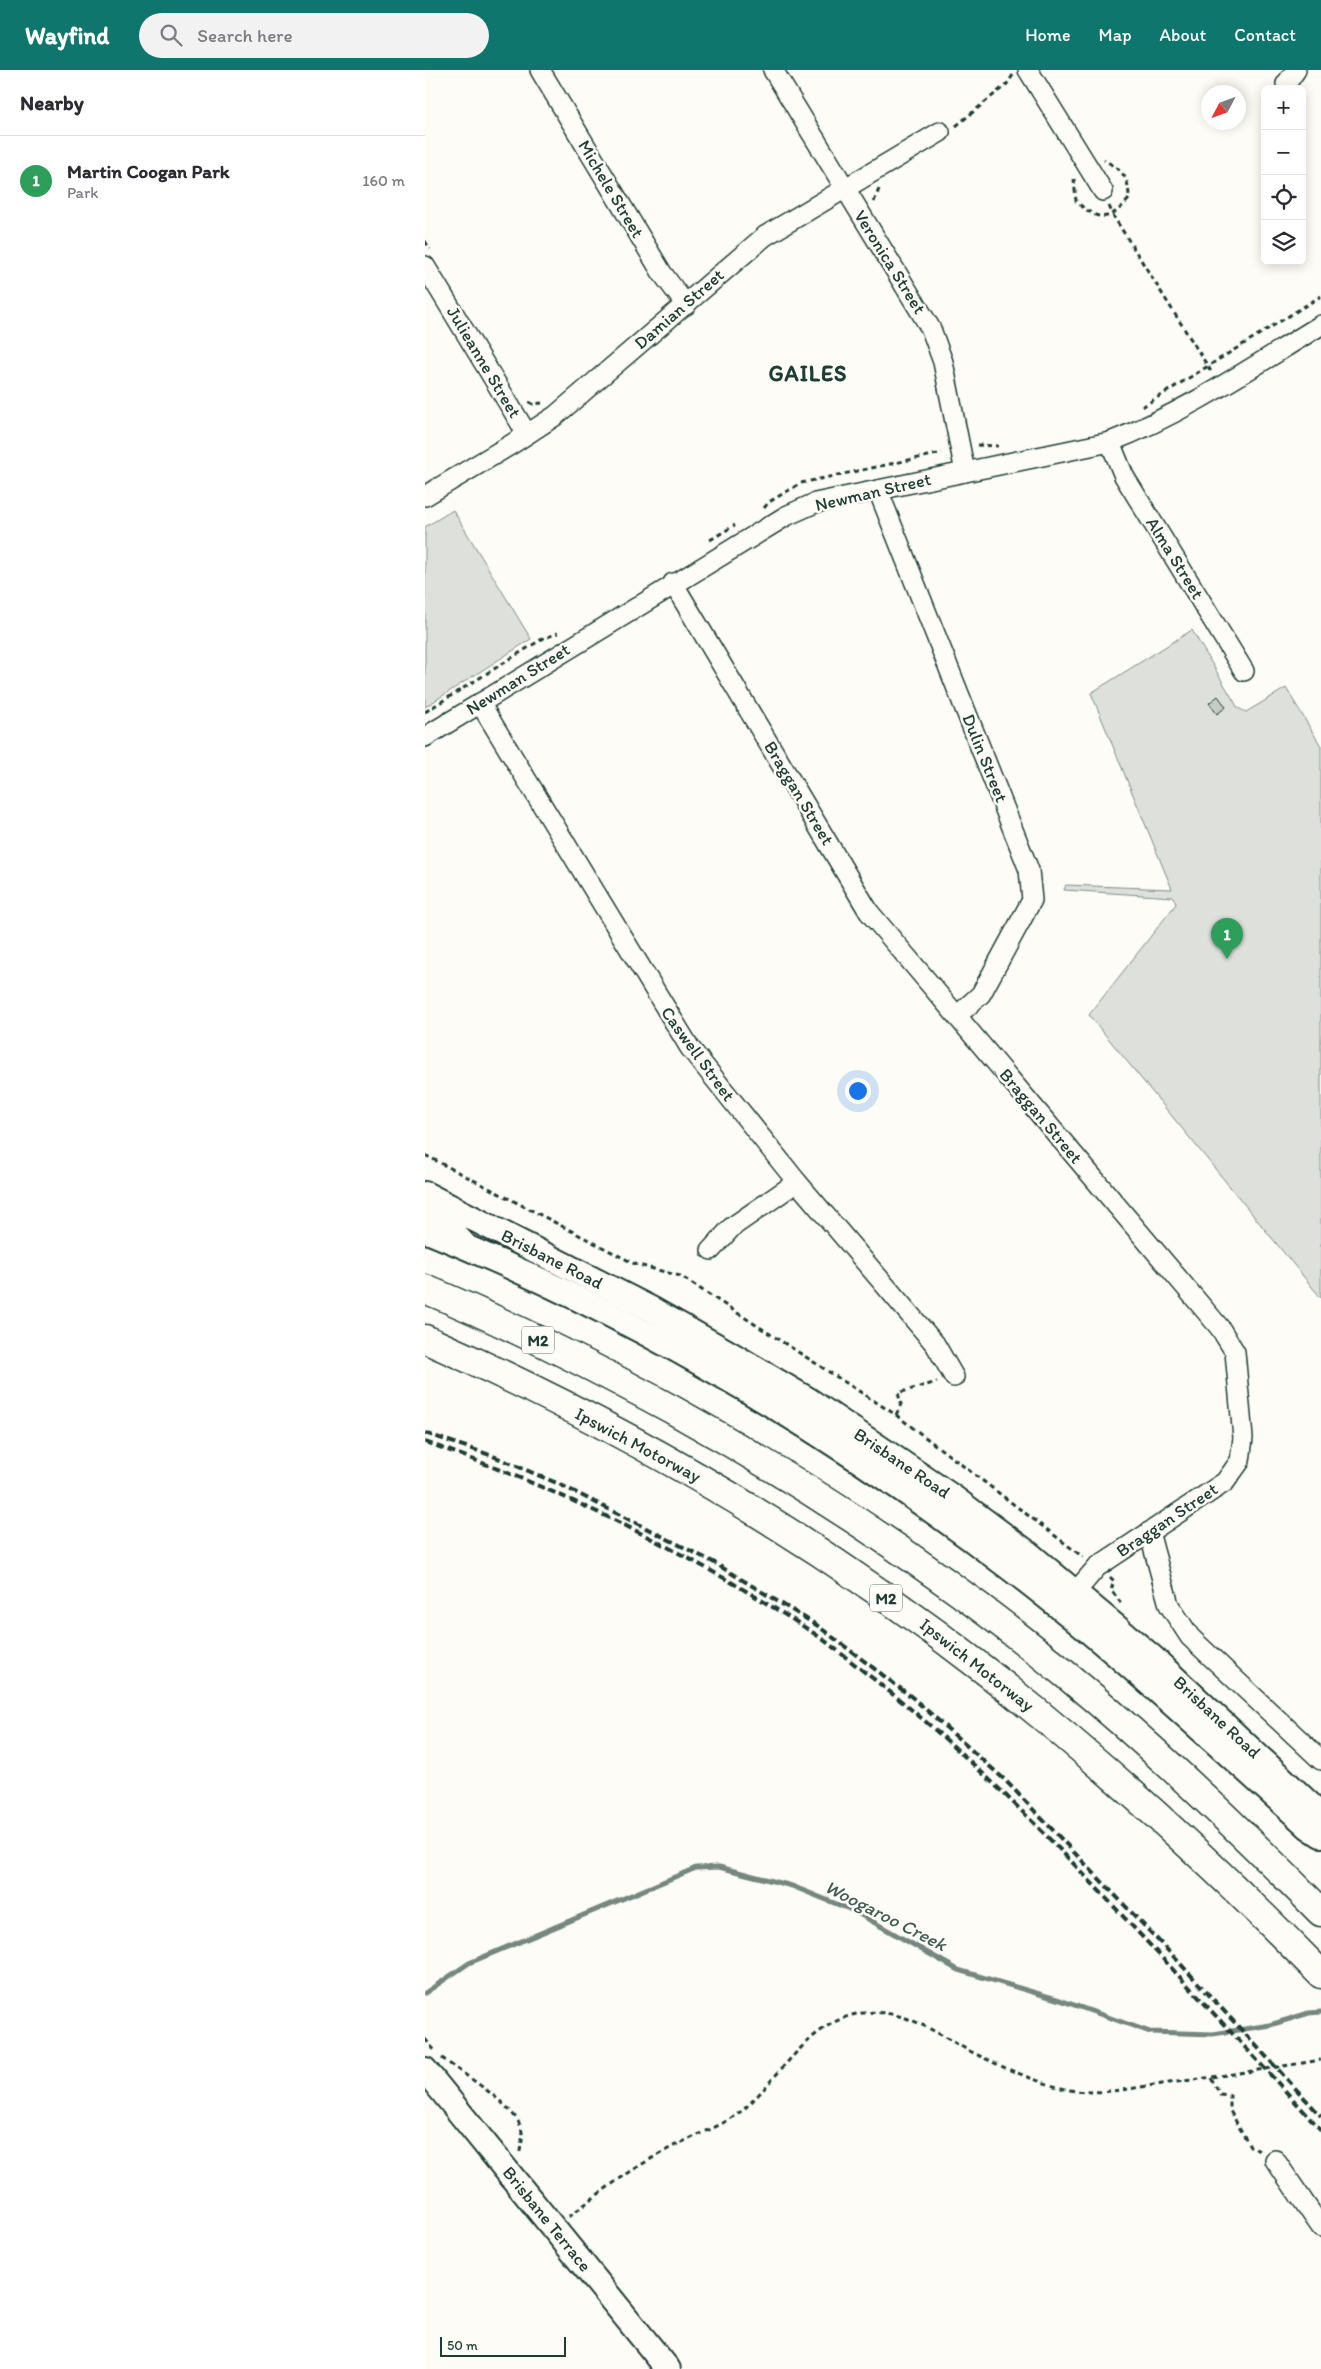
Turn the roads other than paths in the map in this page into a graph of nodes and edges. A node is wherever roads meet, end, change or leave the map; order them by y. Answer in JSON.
{"nodes":[{"id":1,"x":540,"y":70,"type":"edge"},
{"id":2,"x":773,"y":70,"type":"edge"},
{"id":3,"x":1022,"y":72,"type":"edge"},
{"id":4,"x":940,"y":132,"type":"road end"},
{"id":5,"x":844,"y":189,"type":"junction"},
{"id":6,"x":1103,"y":191,"type":"road end"},
{"id":7,"x":425,"y":266,"type":"edge"},
{"id":8,"x":685,"y":305,"type":"junction"},
{"id":9,"x":1321,"y":325,"type":"edge"},
{"id":10,"x":527,"y":434,"type":"junction"},
{"id":11,"x":1110,"y":442,"type":"junction"},
{"id":12,"x":965,"y":472,"type":"junction"},
{"id":13,"x":878,"y":490,"type":"junction"},
{"id":14,"x":425,"y":496,"type":"edge"},
{"id":15,"x":673,"y":583,"type":"junction"},
{"id":16,"x":1245,"y":671,"type":"dead end"},
{"id":17,"x":480,"y":703,"type":"junction"},
{"id":18,"x":425,"y":736,"type":"edge"},
{"id":19,"x":957,"y":1016,"type":"junction"},
{"id":20,"x":797,"y":1182,"type":"junction"},
{"id":21,"x":425,"y":1194,"type":"edge"},
{"id":22,"x":425,"y":1215,"type":"edge"},
{"id":23,"x":425,"y":1230,"type":"edge"},
{"id":24,"x":470,"y":1248,"type":"junction"},
{"id":25,"x":711,"y":1250,"type":"dead end"},
{"id":26,"x":425,"y":1289,"type":"edge"},
{"id":27,"x":425,"y":1339,"type":"edge"},
{"id":28,"x":955,"y":1378,"type":"road end"},
{"id":29,"x":1149,"y":1532,"type":"junction"},
{"id":30,"x":1069,"y":1600,"type":"junction"},
{"id":31,"x":1321,"y":1760,"type":"edge"},
{"id":32,"x":1321,"y":1815,"type":"edge"},
{"id":33,"x":1321,"y":1836,"type":"edge"},
{"id":34,"x":1321,"y":1912,"type":"edge"},
{"id":35,"x":1321,"y":1974,"type":"edge"},
{"id":36,"x":431,"y":2062,"type":"edge"},
{"id":37,"x":1275,"y":2160,"type":"road end"},
{"id":38,"x":1321,"y":2227,"type":"edge"},
{"id":39,"x":668,"y":2369,"type":"edge"}],
"edges":[{"from":1,"to":8,"type":"street","name":"Michele Street"},
{"from":2,"to":5,"type":"street","name":"Veronica Street"},
{"from":3,"to":6,"type":"street"},
{"from":4,"to":5,"type":"street","name":"Damian Street"},
{"from":5,"to":8,"type":"street","name":"Damian Street"},
{"from":5,"to":12,"type":"street","name":"Veronica Street"},
{"from":7,"to":10,"type":"street","name":"Julieanne Street"},
{"from":8,"to":10,"type":"street","name":"Damian Street"},
{"from":9,"to":11,"type":"street","name":"Newman Street"},
{"from":10,"to":14,"type":"street","name":"Damian Street"},
{"from":11,"to":12,"type":"street","name":"Newman Street"},
{"from":11,"to":16,"type":"street","name":"Alma Street"},
{"from":12,"to":13,"type":"street","name":"Newman Street"},
{"from":13,"to":15,"type":"street","name":"Newman Street"},
{"from":13,"to":19,"type":"street","name":"Dulin Street"},
{"from":15,"to":17,"type":"street","name":"Newman Street"},
{"from":15,"to":19,"type":"street","name":"Braggan Street"},
{"from":17,"to":18,"type":"street","name":"Newman Street"},
{"from":17,"to":20,"type":"street","name":"Caswell Street"},
{"from":19,"to":29,"type":"street","name":"Braggan Street"},
{"from":20,"to":25,"type":"street"},
{"from":20,"to":28,"type":"street","name":"Caswell Street"},
{"from":21,"to":30,"type":"main road","name":"Brisbane Road"},
{"from":22,"to":24,"type":"street"},
{"from":23,"to":24,"type":"main road","name":"Brisbane Road"},
{"from":24,"to":30,"type":"main road","name":"Brisbane Road"},
{"from":26,"to":34,"type":"highway","number":"M2"},
{"from":27,"to":35,"type":"highway","name":"Ipswich Motorway","number":"M2"},
{"from":29,"to":30,"type":"street","name":"Braggan Street"},
{"from":29,"to":31,"type":"street"},
{"from":30,"to":32,"type":"main road","name":"Brisbane Road"},
{"from":30,"to":33,"type":"main road","name":"Brisbane Road"},
{"from":36,"to":39,"type":"main road","name":"Brisbane Terrace"},
{"from":37,"to":38,"type":"street"}]}
